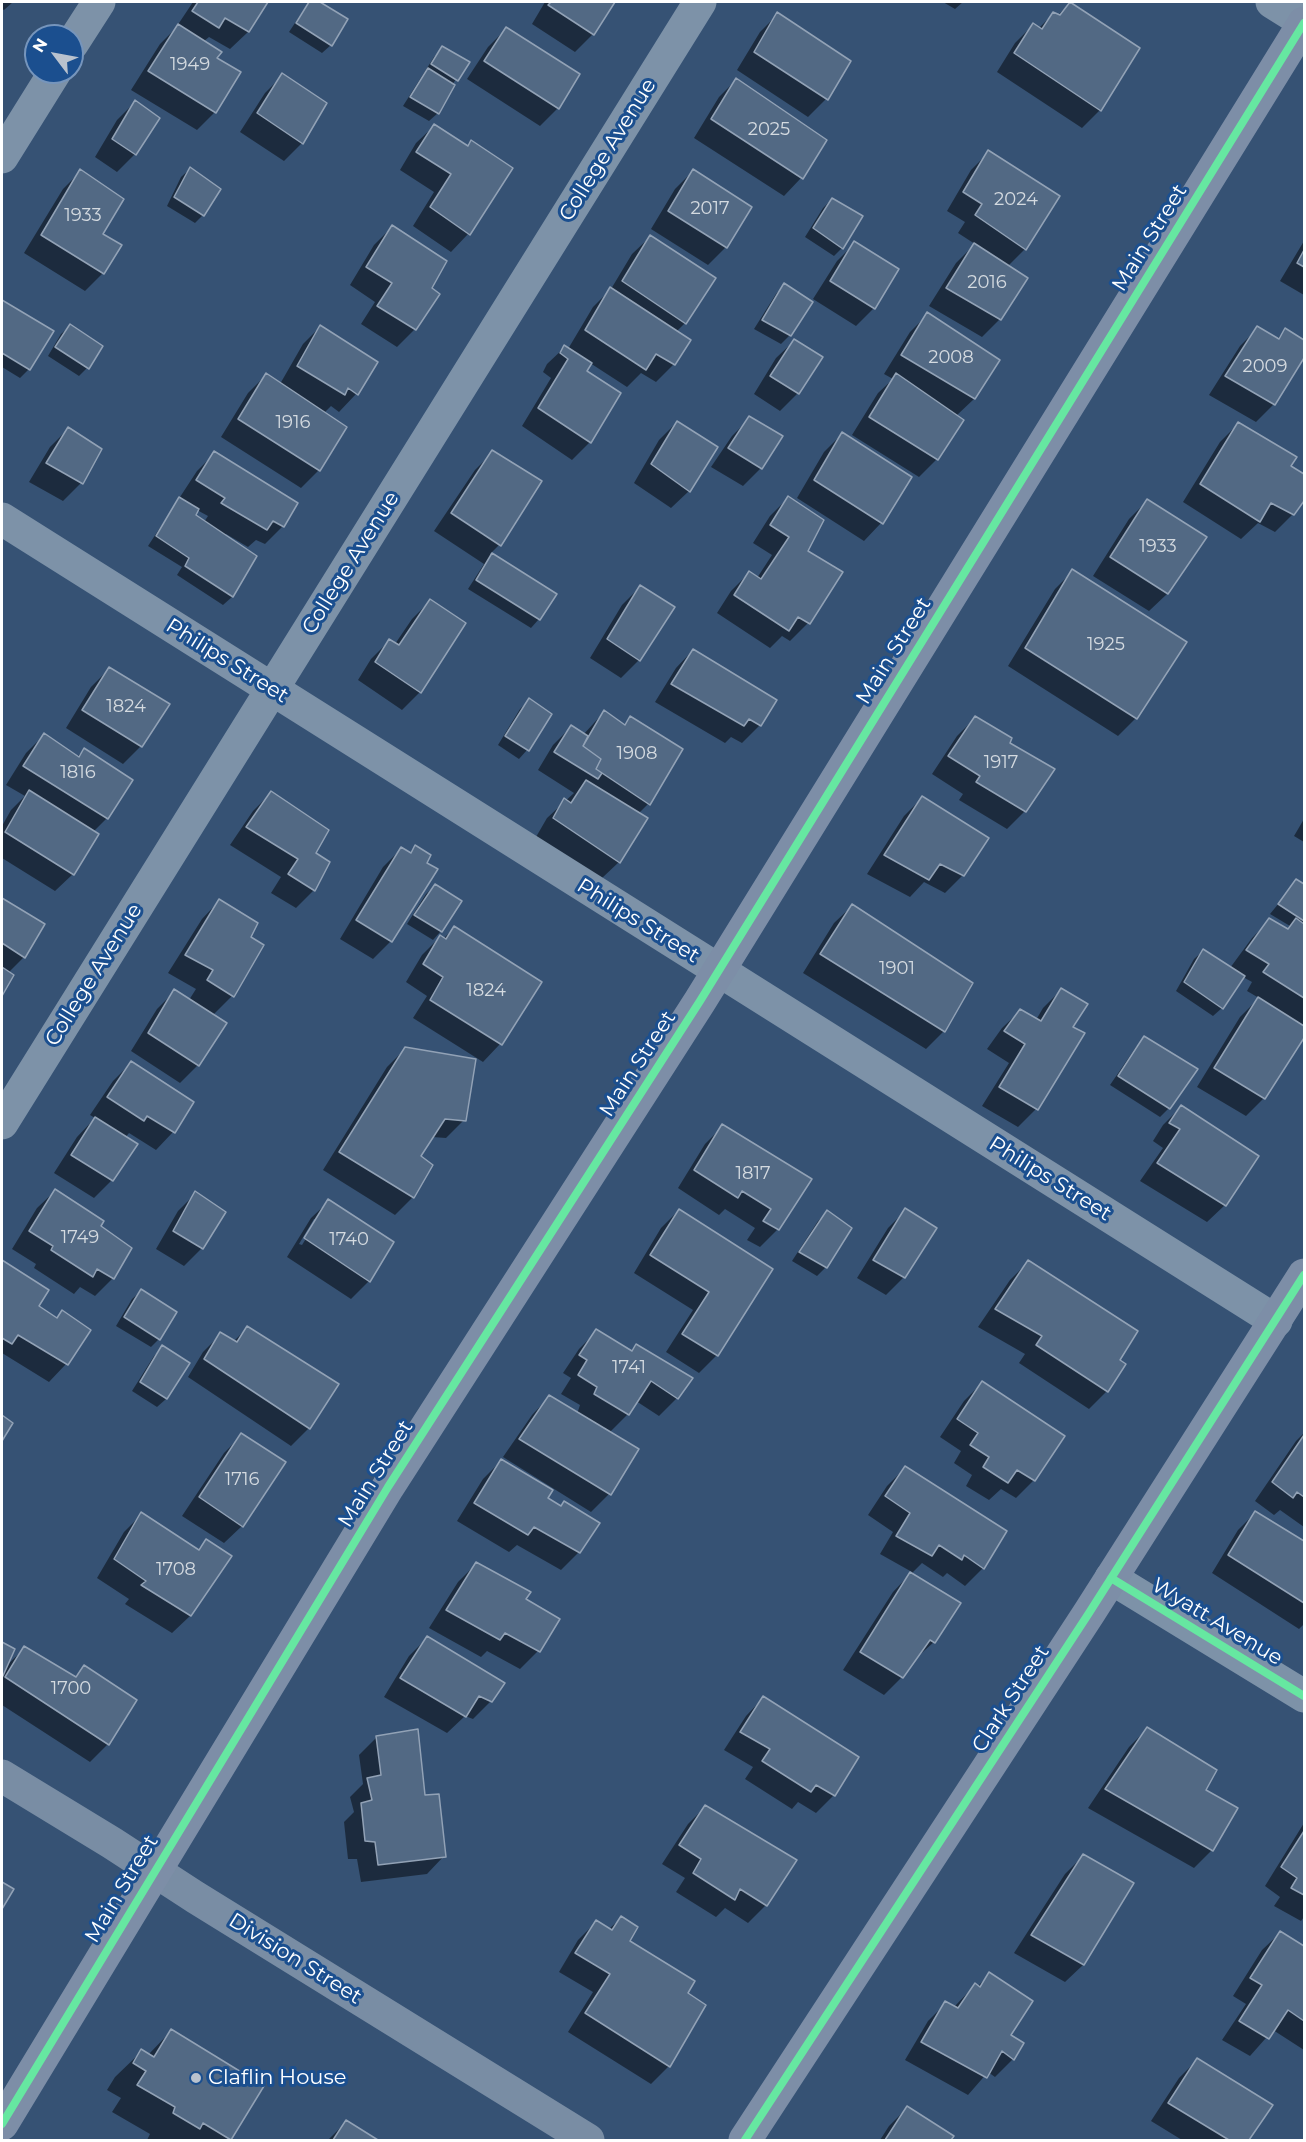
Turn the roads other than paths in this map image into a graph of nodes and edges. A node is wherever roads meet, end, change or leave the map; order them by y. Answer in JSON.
{"nodes":[{"id":1,"x":99,"y":2,"type":"edge"},
{"id":2,"x":700,"y":2,"type":"edge"},
{"id":3,"x":1272,"y":2,"type":"edge"},
{"id":4,"x":1305,"y":22,"type":"edge"},
{"id":5,"x":84,"y":25,"type":"edge"},
{"id":6,"x":48,"y":84,"type":"edge"},
{"id":7,"x":2,"y":157,"type":"edge"},
{"id":8,"x":2,"y":519,"type":"edge"},
{"id":9,"x":272,"y":689,"type":"junction"},
{"id":10,"x":718,"y":971,"type":"junction"},
{"id":11,"x":2,"y":1123,"type":"edge"},
{"id":12,"x":1305,"y":1275,"type":"edge"},
{"id":13,"x":1276,"y":1321,"type":"junction"},
{"id":14,"x":1112,"y":1578,"type":"junction"},
{"id":15,"x":1305,"y":1696,"type":"edge"},
{"id":16,"x":2,"y":1776,"type":"edge"},
{"id":17,"x":154,"y":1870,"type":"junction"},
{"id":18,"x":2,"y":2124,"type":"edge"},
{"id":19,"x":588,"y":2140,"type":"edge"},
{"id":20,"x":745,"y":2140,"type":"edge"}],
"edges":[{"from":1,"to":5,"type":"street"},
{"from":2,"to":9,"type":"street","name":"College Avenue"},
{"from":3,"to":4,"type":"street"},
{"from":4,"to":10,"type":"main road","name":"Main Street"},
{"from":6,"to":7,"type":"street"},
{"from":8,"to":9,"type":"street","name":"Philips Street"},
{"from":9,"to":10,"type":"street","name":"Philips Street"},
{"from":9,"to":11,"type":"street","name":"College Avenue"},
{"from":10,"to":13,"type":"street","name":"Philips Street"},
{"from":10,"to":17,"type":"main road","name":"Main Street"},
{"from":12,"to":13,"type":"main road","name":"Clark Street"},
{"from":13,"to":14,"type":"main road","name":"Clark Street"},
{"from":14,"to":15,"type":"street","name":"Wyatt Avenue"},
{"from":14,"to":20,"type":"main road","name":"Clark Street"},
{"from":16,"to":17,"type":"main road","name":"Division Street"},
{"from":17,"to":18,"type":"main road","name":"Main Street"},
{"from":17,"to":19,"type":"main road","name":"Division Street"}]}
